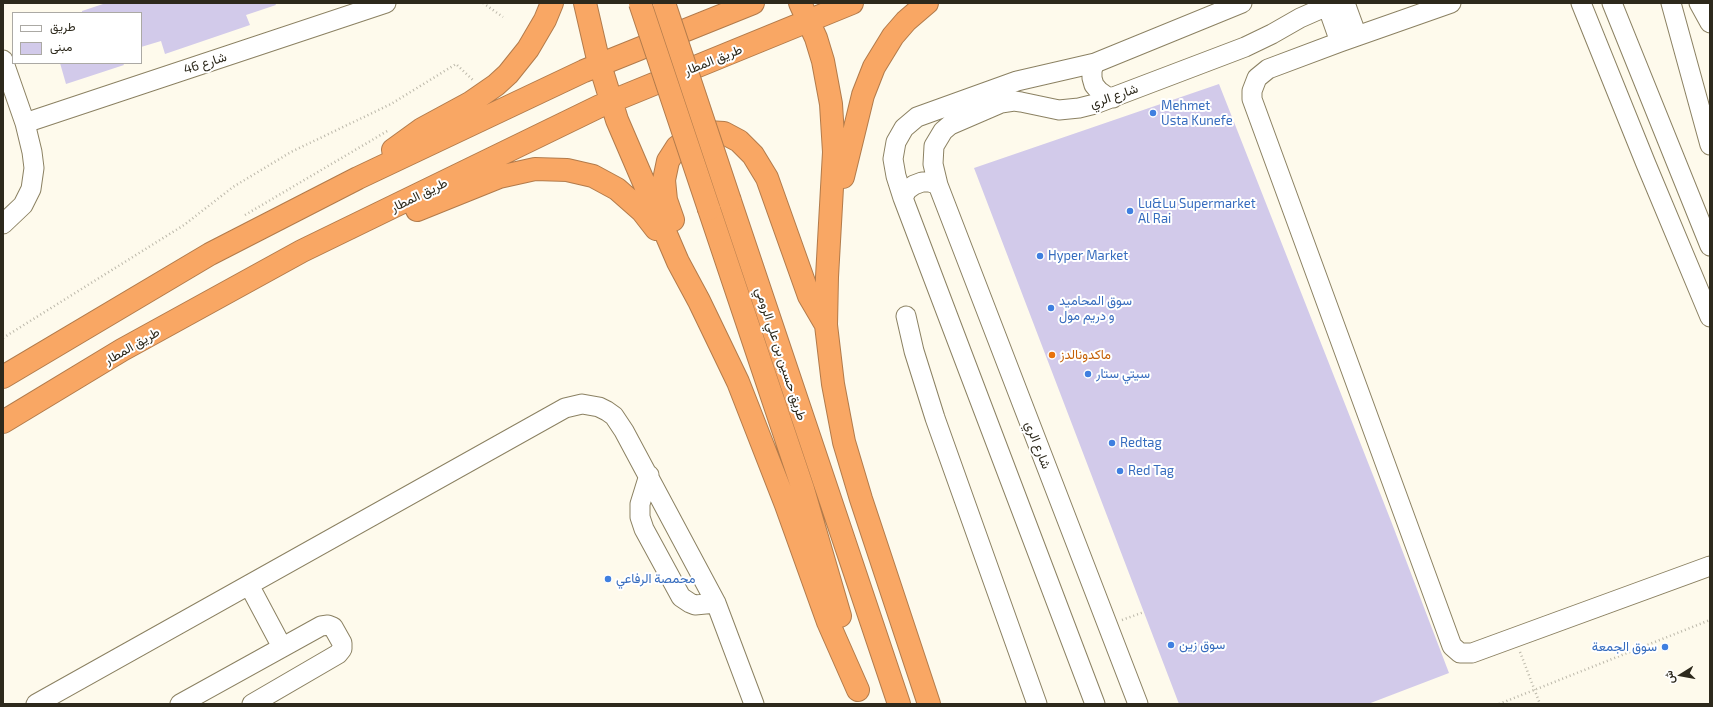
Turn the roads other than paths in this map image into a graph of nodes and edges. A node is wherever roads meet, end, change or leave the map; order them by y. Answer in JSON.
{"nodes":[{"id":1,"x":386,"y":3,"type":"edge"},
{"id":2,"x":552,"y":3,"type":"edge"},
{"id":3,"x":585,"y":3,"type":"edge"},
{"id":4,"x":640,"y":3,"type":"edge"},
{"id":5,"x":664,"y":3,"type":"edge"},
{"id":6,"x":754,"y":3,"type":"edge"},
{"id":7,"x":852,"y":3,"type":"edge"},
{"id":8,"x":927,"y":3,"type":"edge"},
{"id":9,"x":1242,"y":3,"type":"edge"},
{"id":10,"x":1346,"y":3,"type":"edge"},
{"id":11,"x":1451,"y":3,"type":"edge"},
{"id":12,"x":1580,"y":3,"type":"edge"},
{"id":13,"x":1612,"y":3,"type":"edge"},
{"id":14,"x":1672,"y":3,"type":"edge"},
{"id":15,"x":1699,"y":3,"type":"edge"},
{"id":16,"x":1330,"y":4,"type":"edge"},
{"id":17,"x":804,"y":12,"type":"edge"},
{"id":18,"x":1710,"y":23,"type":"edge"},
{"id":19,"x":1348,"y":39,"type":"junction"},
{"id":20,"x":3,"y":60,"type":"edge"},
{"id":21,"x":1095,"y":63,"type":"junction"},
{"id":22,"x":599,"y":64,"type":"junction"},
{"id":23,"x":1113,"y":98,"type":"junction"},
{"id":24,"x":610,"y":102,"type":"junction"},
{"id":25,"x":24,"y":123,"type":"junction"},
{"id":26,"x":1710,"y":145,"type":"edge"},
{"id":27,"x":1646,"y":164,"type":"junction"},
{"id":28,"x":358,"y":178,"type":"junction"},
{"id":29,"x":938,"y":185,"type":"junction"},
{"id":30,"x":903,"y":198,"type":"junction"},
{"id":31,"x":379,"y":214,"type":"junction"},
{"id":32,"x":3,"y":224,"type":"edge"},
{"id":33,"x":830,"y":231,"type":"junction"},
{"id":34,"x":1708,"y":235,"type":"edge"},
{"id":35,"x":678,"y":262,"type":"junction"},
{"id":36,"x":906,"y":316,"type":"dead end"},
{"id":37,"x":1710,"y":317,"type":"edge"},
{"id":38,"x":826,"y":325,"type":"junction"},
{"id":39,"x":3,"y":377,"type":"edge"},
{"id":40,"x":3,"y":422,"type":"edge"},
{"id":41,"x":649,"y":475,"type":"junction"},
{"id":42,"x":1710,"y":566,"type":"edge"},
{"id":43,"x":249,"y":585,"type":"junction"},
{"id":44,"x":716,"y":603,"type":"junction"},
{"id":45,"x":282,"y":647,"type":"junction"},
{"id":46,"x":860,"y":697,"type":"edge"},
{"id":47,"x":36,"y":704,"type":"edge"},
{"id":48,"x":180,"y":704,"type":"edge"},
{"id":49,"x":252,"y":704,"type":"edge"},
{"id":50,"x":754,"y":704,"type":"edge"},
{"id":51,"x":899,"y":704,"type":"edge"},
{"id":52,"x":929,"y":704,"type":"edge"},
{"id":53,"x":1037,"y":704,"type":"edge"},
{"id":54,"x":1095,"y":704,"type":"edge"},
{"id":55,"x":1138,"y":704,"type":"edge"}],
"edges":[{"from":1,"to":25,"type":"street","name":"شارع 46"},
{"from":2,"to":28,"type":"highway"},
{"from":3,"to":22,"type":"highway"},
{"from":4,"to":46,"type":"highway","name":"طريق حسين بن علي الرومي","bridge":true},
{"from":5,"to":51,"type":"highway","name":"طريق حسين بن علي الرومي","bridge":true},
{"from":6,"to":22,"type":"highway"},
{"from":7,"to":17,"type":"highway","name":"طريق المطار"},
{"from":8,"to":33,"type":"highway"},
{"from":9,"to":21,"type":"street"},
{"from":10,"to":19,"type":"street"},
{"from":11,"to":19,"type":"street"},
{"from":12,"to":27,"type":"street"},
{"from":13,"to":34,"type":"street"},
{"from":14,"to":26,"type":"street"},
{"from":15,"to":18,"type":"street"},
{"from":16,"to":19,"type":"street"},
{"from":16,"to":23,"type":"street","name":"شارع الري"},
{"from":17,"to":24,"type":"highway","name":"طريق المطار"},
{"from":17,"to":33,"type":"highway"},
{"from":19,"to":42,"type":"street"},
{"from":20,"to":25,"type":"street"},
{"from":21,"to":23,"type":"street"},
{"from":21,"to":30,"type":"street"},
{"from":22,"to":24,"type":"highway"},
{"from":22,"to":28,"type":"highway"},
{"from":23,"to":29,"type":"street","name":"شارع الري"},
{"from":24,"to":31,"type":"highway","name":"طريق المطار"},
{"from":24,"to":35,"type":"highway"},
{"from":25,"to":32,"type":"street"},
{"from":27,"to":34,"type":"street"},
{"from":27,"to":37,"type":"street"},
{"from":28,"to":39,"type":"highway"},
{"from":29,"to":30,"type":"street"},
{"from":29,"to":55,"type":"street","name":"شارع الري"},
{"from":30,"to":54,"type":"street"},
{"from":31,"to":35,"type":"highway"},
{"from":31,"to":40,"type":"highway","name":"طريق المطار"},
{"from":33,"to":38,"type":"highway"},
{"from":35,"to":38,"type":"highway"},
{"from":35,"to":46,"type":"highway"},
{"from":36,"to":53,"type":"street"},
{"from":38,"to":52,"type":"highway"},
{"from":41,"to":43,"type":"street"},
{"from":41,"to":44,"type":"street"},
{"from":41,"to":44,"type":"street"},
{"from":43,"to":45,"type":"street"},
{"from":43,"to":47,"type":"street"},
{"from":44,"to":50,"type":"street"},
{"from":45,"to":48,"type":"street"},
{"from":45,"to":49,"type":"street"}]}
